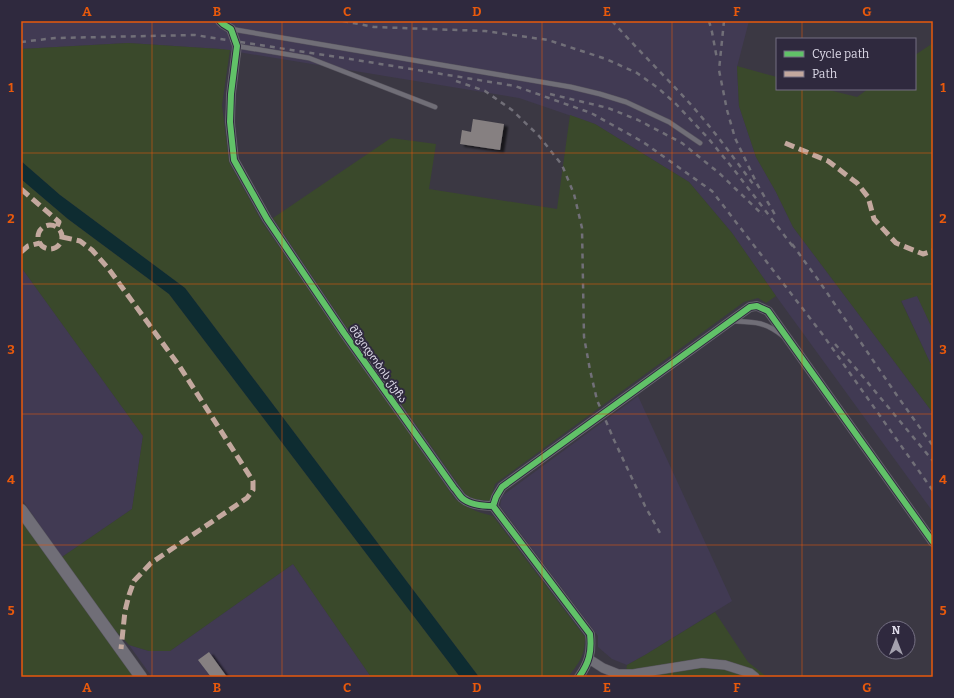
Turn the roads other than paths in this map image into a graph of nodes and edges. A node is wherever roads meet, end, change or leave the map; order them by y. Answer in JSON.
{"nodes":[{"id":1,"x":220,"y":21,"type":"edge"},
{"id":2,"x":231,"y":29,"type":"junction"},
{"id":3,"x":237,"y":46,"type":"junction"},
{"id":4,"x":435,"y":107,"type":"dead end"},
{"id":5,"x":700,"y":143,"type":"dead end"},
{"id":6,"x":730,"y":321,"type":"junction"},
{"id":7,"x":791,"y":343,"type":"junction"},
{"id":8,"x":493,"y":506,"type":"junction"},
{"id":9,"x":21,"y":510,"type":"edge"},
{"id":10,"x":933,"y":542,"type":"edge"},
{"id":11,"x":589,"y":660,"type":"junction"},
{"id":12,"x":141,"y":677,"type":"edge"},
{"id":13,"x":579,"y":677,"type":"edge"},
{"id":14,"x":755,"y":677,"type":"edge"}],
"edges":[{"from":1,"to":2,"type":"street"},
{"from":2,"to":3,"type":"street","name":"მშვიდობის ქუჩა"},
{"from":2,"to":5,"type":"lane"},
{"from":3,"to":4,"type":"lane"},
{"from":3,"to":8,"type":"street","name":"მშვიდობის ქუჩა"},
{"from":6,"to":7,"type":"lane"},
{"from":6,"to":7,"type":"street"},
{"from":6,"to":8,"type":"street"},
{"from":7,"to":10,"type":"street"},
{"from":8,"to":11,"type":"street"},
{"from":9,"to":12,"type":"main road"},
{"from":11,"to":13,"type":"street"},
{"from":11,"to":14,"type":"street"}]}
